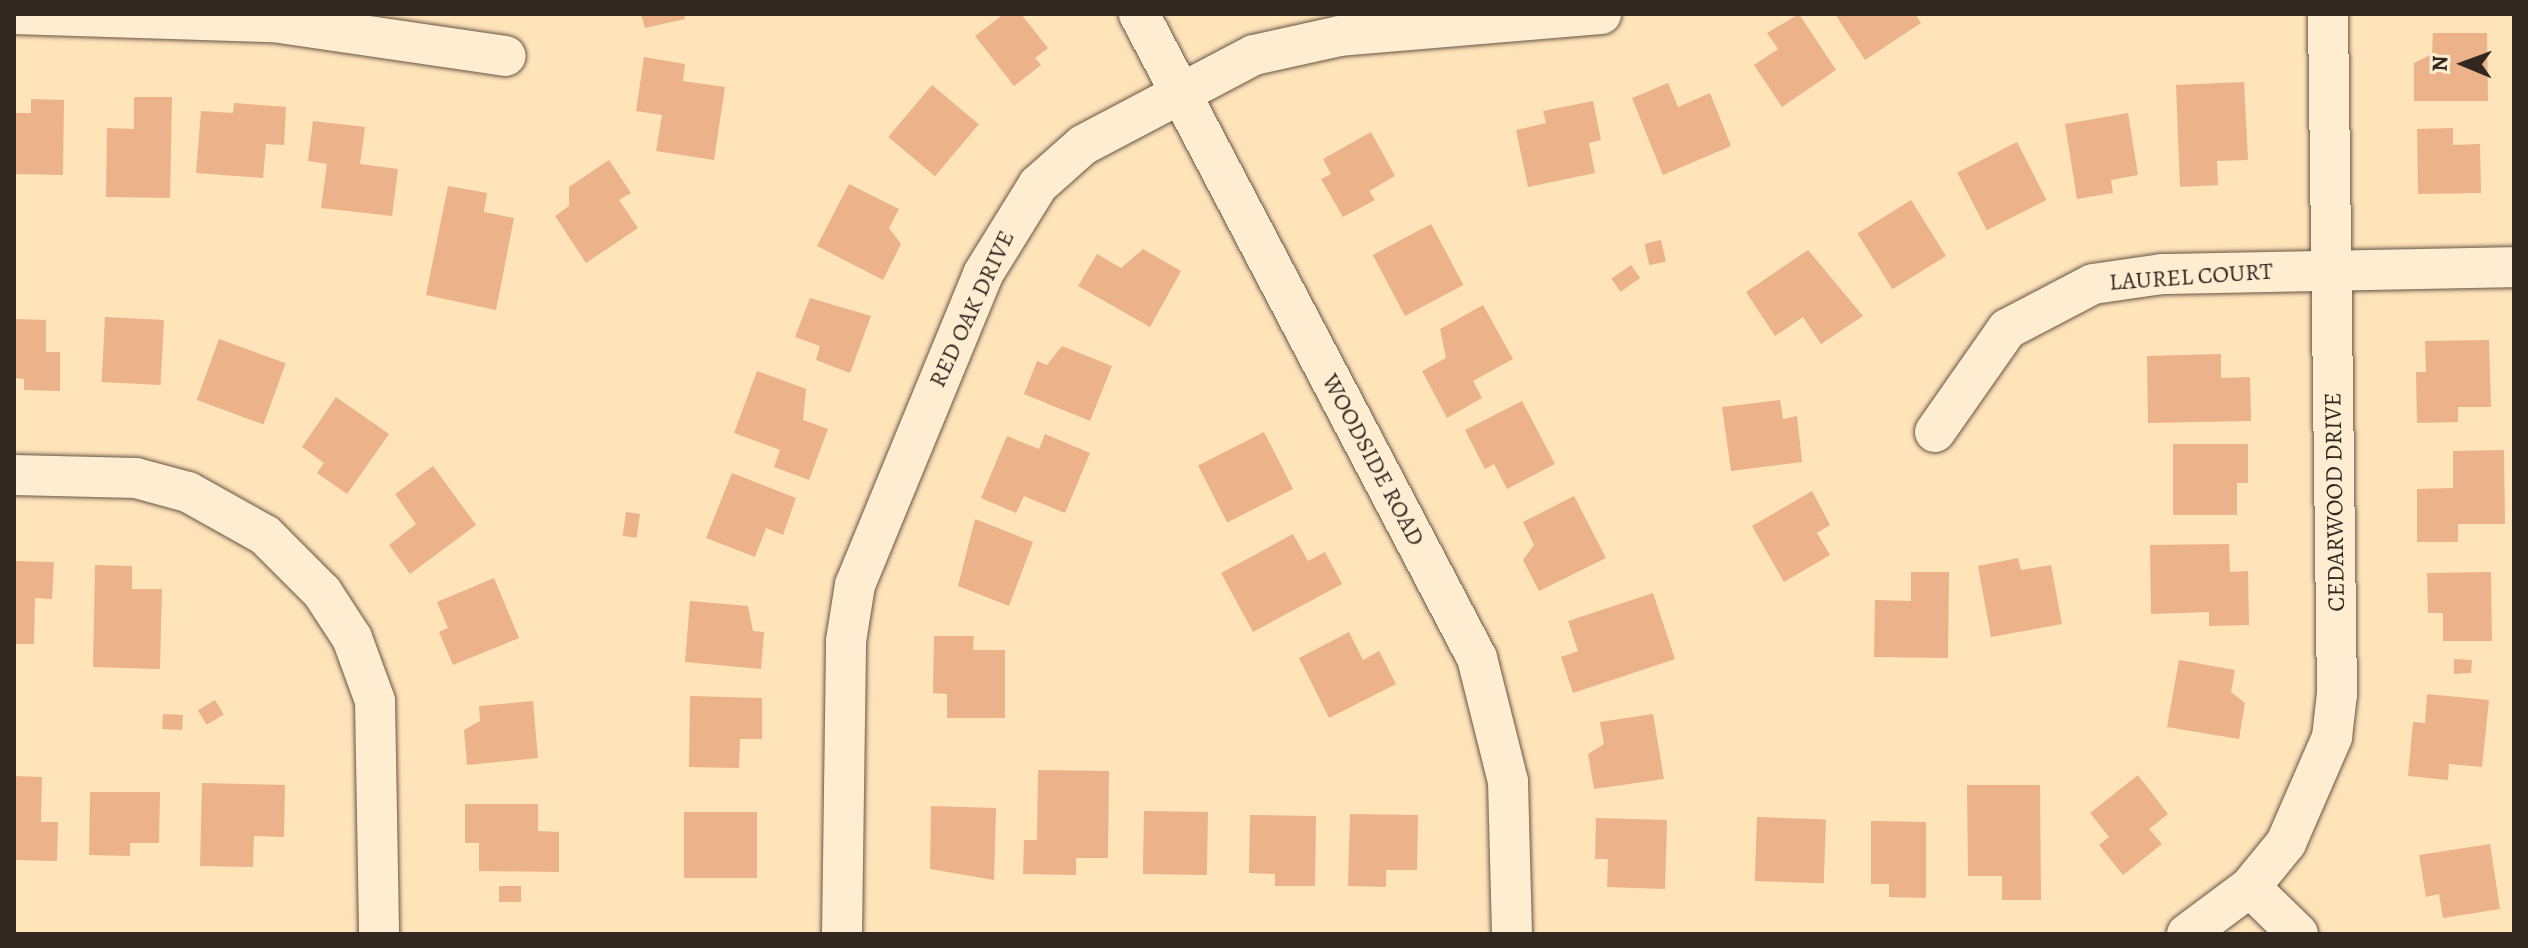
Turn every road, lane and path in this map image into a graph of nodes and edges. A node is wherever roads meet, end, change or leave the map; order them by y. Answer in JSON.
{"nodes":[{"id":1,"x":14,"y":14,"type":"edge"},
{"id":2,"x":1139,"y":14,"type":"edge"},
{"id":3,"x":1601,"y":14,"type":"edge"},
{"id":4,"x":2328,"y":14,"type":"edge"},
{"id":5,"x":506,"y":56,"type":"dead end"},
{"id":6,"x":1180,"y":91,"type":"junction"},
{"id":7,"x":2514,"y":267,"type":"edge"},
{"id":8,"x":2332,"y":271,"type":"junction"},
{"id":9,"x":1935,"y":432,"type":"dead end"},
{"id":10,"x":14,"y":475,"type":"edge"},
{"id":11,"x":2250,"y":887,"type":"junction"},
{"id":12,"x":379,"y":934,"type":"edge"},
{"id":13,"x":842,"y":934,"type":"edge"},
{"id":14,"x":1512,"y":934,"type":"edge"},
{"id":15,"x":2187,"y":934,"type":"edge"},
{"id":16,"x":2298,"y":934,"type":"edge"}],
"edges":[{"from":1,"to":5,"type":"street"},
{"from":2,"to":6,"type":"street","name":"WOODSIDE ROAD"},
{"from":3,"to":6,"type":"street","name":"RED OAK DRIVE"},
{"from":4,"to":8,"type":"street","name":"CEDARWOOD DRIVE"},
{"from":6,"to":13,"type":"street","name":"RED OAK DRIVE"},
{"from":6,"to":14,"type":"street","name":"WOODSIDE ROAD"},
{"from":7,"to":8,"type":"street","name":"LAUREL COURT"},
{"from":8,"to":9,"type":"street","name":"LAUREL COURT"},
{"from":8,"to":11,"type":"street","name":"CEDARWOOD DRIVE"},
{"from":10,"to":12,"type":"street"},
{"from":11,"to":15,"type":"street","name":"CEDARWOOD DRIVE"},
{"from":11,"to":16,"type":"street"}]}
